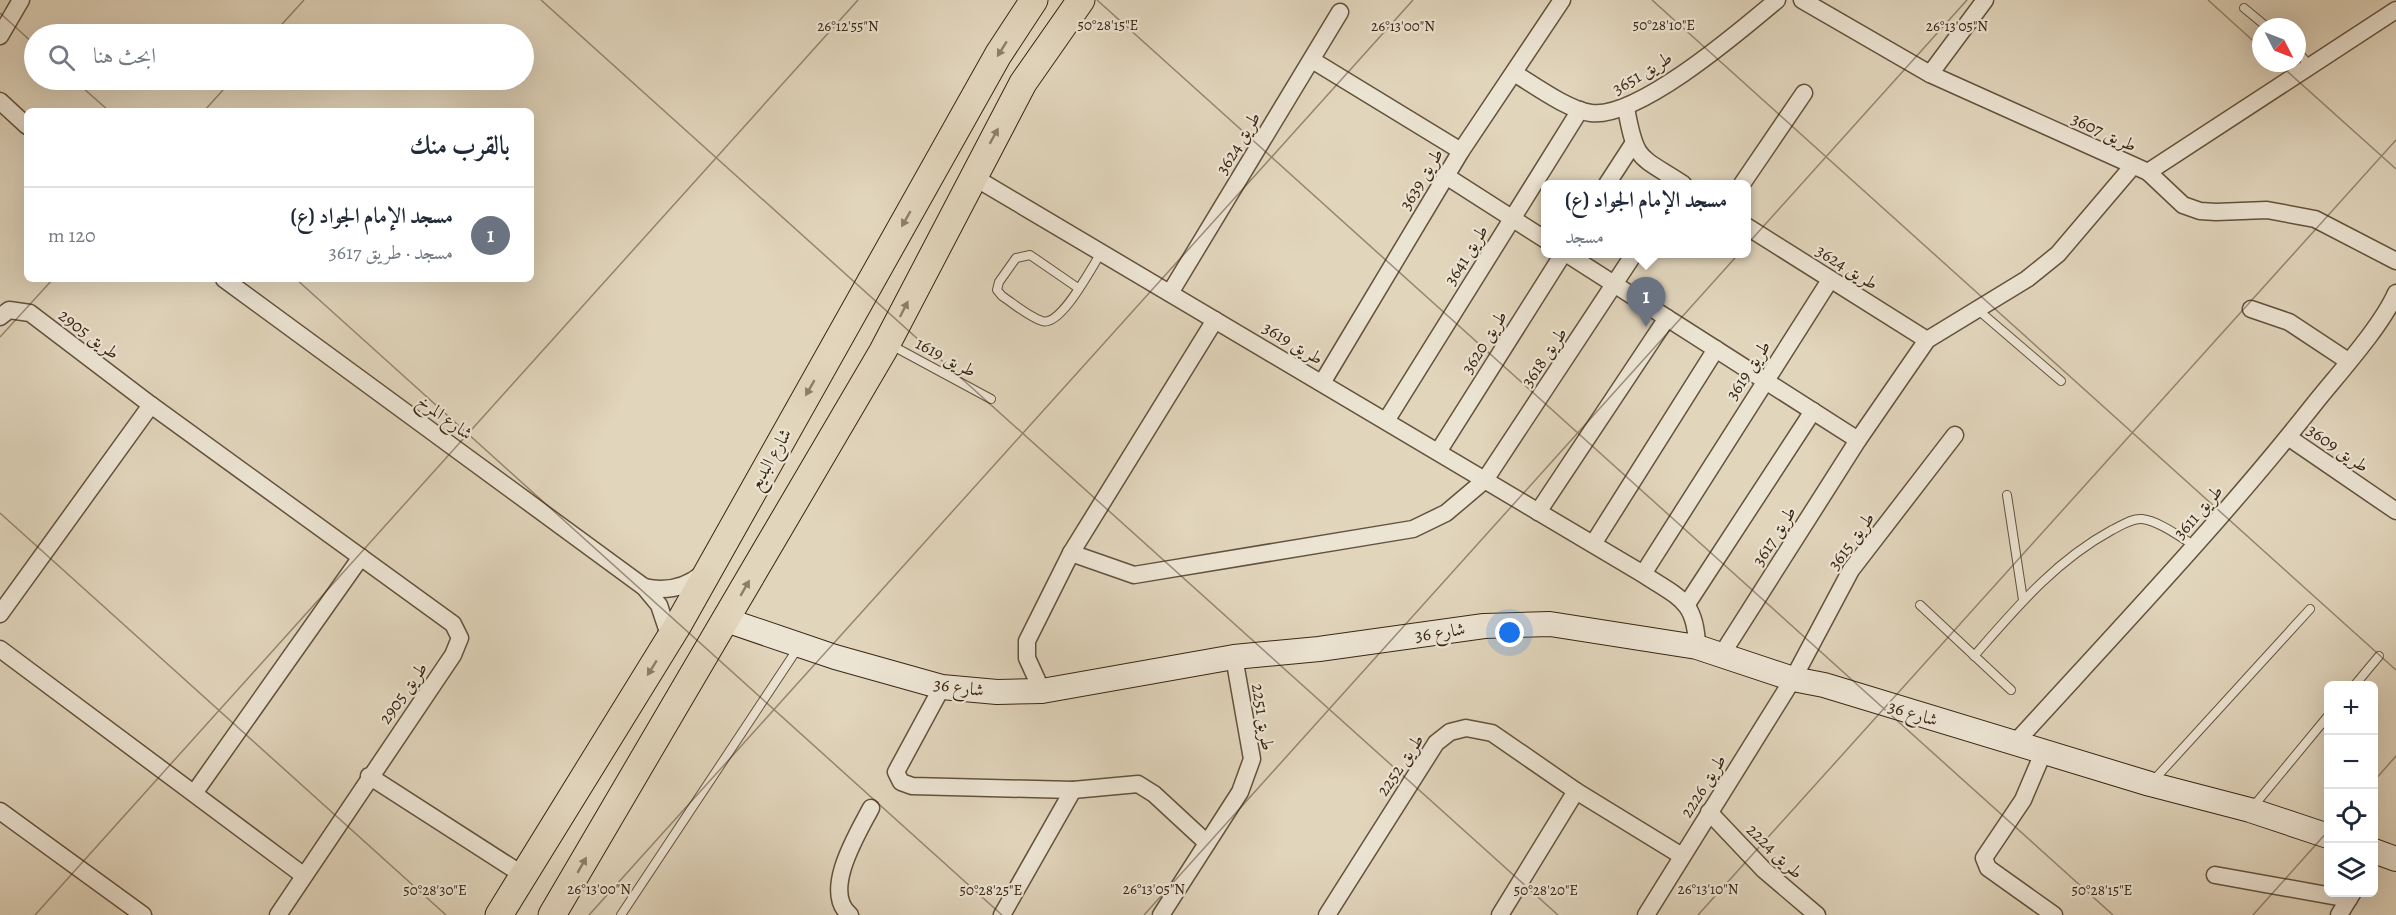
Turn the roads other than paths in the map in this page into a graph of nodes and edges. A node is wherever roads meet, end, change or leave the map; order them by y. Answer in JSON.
{"nodes":[{"id":1,"x":21,"y":0,"type":"edge"},
{"id":2,"x":1034,"y":0,"type":"edge"},
{"id":3,"x":1081,"y":0,"type":"edge"},
{"id":4,"x":1562,"y":0,"type":"edge"},
{"id":5,"x":1777,"y":0,"type":"edge"},
{"id":6,"x":1802,"y":0,"type":"edge"},
{"id":7,"x":1985,"y":0,"type":"edge"},
{"id":8,"x":2386,"y":0,"type":"edge"},
{"id":9,"x":2244,"y":8,"type":"dead end"},
{"id":10,"x":2396,"y":9,"type":"edge"},
{"id":11,"x":1340,"y":12,"type":"dead end"},
{"id":12,"x":2256,"y":18,"type":"edge"},
{"id":13,"x":0,"y":36,"type":"edge"},
{"id":14,"x":1312,"y":60,"type":"junction"},
{"id":15,"x":2306,"y":61,"type":"edge"},
{"id":16,"x":2310,"y":66,"type":"junction"},
{"id":17,"x":1514,"y":73,"type":"junction"},
{"id":18,"x":1930,"y":74,"type":"junction"},
{"id":19,"x":1804,"y":93,"type":"dead end"},
{"id":20,"x":0,"y":102,"type":"edge"},
{"id":21,"x":1626,"y":108,"type":"junction"},
{"id":22,"x":1580,"y":110,"type":"junction"},
{"id":23,"x":24,"y":123,"type":"edge"},
{"id":24,"x":1633,"y":144,"type":"junction"},
{"id":25,"x":1461,"y":151,"type":"junction"},
{"id":26,"x":2132,"y":167,"type":"junction"},
{"id":27,"x":2148,"y":172,"type":"junction"},
{"id":28,"x":972,"y":176,"type":"junction"},
{"id":29,"x":1446,"y":176,"type":"junction"},
{"id":30,"x":1610,"y":180,"type":"edge"},
{"id":31,"x":1672,"y":180,"type":"edge"},
{"id":32,"x":1745,"y":180,"type":"edge"},
{"id":33,"x":1512,"y":218,"type":"junction"},
{"id":34,"x":1751,"y":228,"type":"edge"},
{"id":35,"x":1541,"y":237,"type":"edge"},
{"id":36,"x":1101,"y":252,"type":"junction"},
{"id":37,"x":1562,"y":258,"type":"edge"},
{"id":38,"x":1572,"y":258,"type":"edge"},
{"id":39,"x":1632,"y":258,"type":"edge"},
{"id":40,"x":2396,"y":261,"type":"edge"},
{"id":41,"x":1830,"y":280,"type":"junction"},
{"id":42,"x":228,"y":282,"type":"edge"},
{"id":43,"x":1616,"y":284,"type":"junction"},
{"id":44,"x":1078,"y":288,"type":"junction"},
{"id":45,"x":1170,"y":293,"type":"junction"},
{"id":46,"x":2396,"y":293,"type":"edge"},
{"id":47,"x":1977,"y":309,"type":"junction"},
{"id":48,"x":2251,"y":309,"type":"dead end"},
{"id":49,"x":0,"y":317,"type":"edge"},
{"id":50,"x":1667,"y":318,"type":"junction"},
{"id":51,"x":1215,"y":320,"type":"junction"},
{"id":52,"x":1927,"y":340,"type":"junction"},
{"id":53,"x":886,"y":343,"type":"junction"},
{"id":54,"x":1716,"y":349,"type":"junction"},
{"id":55,"x":2348,"y":361,"type":"junction"},
{"id":56,"x":1765,"y":380,"type":"junction"},
{"id":57,"x":2061,"y":381,"type":"dead end"},
{"id":58,"x":1322,"y":383,"type":"junction"},
{"id":59,"x":991,"y":399,"type":"dead end"},
{"id":60,"x":151,"y":405,"type":"junction"},
{"id":61,"x":1813,"y":411,"type":"junction"},
{"id":62,"x":1386,"y":421,"type":"junction"},
{"id":63,"x":1955,"y":435,"type":"dead end"},
{"id":64,"x":2288,"y":437,"type":"junction"},
{"id":65,"x":1858,"y":440,"type":"junction"},
{"id":66,"x":1438,"y":452,"type":"junction"},
{"id":67,"x":1485,"y":480,"type":"junction"},
{"id":68,"x":2007,"y":495,"type":"dead end"},
{"id":69,"x":2396,"y":511,"type":"edge"},
{"id":70,"x":1539,"y":512,"type":"junction"},
{"id":71,"x":1593,"y":544,"type":"junction"},
{"id":72,"x":2195,"y":546,"type":"junction"},
{"id":73,"x":1071,"y":553,"type":"junction"},
{"id":74,"x":361,"y":557,"type":"junction"},
{"id":75,"x":711,"y":563,"type":"junction"},
{"id":76,"x":1643,"y":574,"type":"junction"},
{"id":77,"x":644,"y":587,"type":"junction"},
{"id":78,"x":2023,"y":600,"type":"junction"},
{"id":79,"x":1687,"y":604,"type":"junction"},
{"id":80,"x":1920,"y":605,"type":"dead end"},
{"id":81,"x":2310,"y":609,"type":"dead end"},
{"id":82,"x":0,"y":614,"type":"edge"},
{"id":83,"x":726,"y":620,"type":"junction"},
{"id":84,"x":670,"y":638,"type":"junction"},
{"id":85,"x":800,"y":645,"type":"junction"},
{"id":86,"x":1697,"y":647,"type":"junction"},
{"id":87,"x":0,"y":649,"type":"edge"},
{"id":88,"x":1722,"y":654,"type":"junction"},
{"id":89,"x":1974,"y":656,"type":"junction"},
{"id":90,"x":2379,"y":656,"type":"dead end"},
{"id":91,"x":1234,"y":657,"type":"junction"},
{"id":92,"x":1793,"y":679,"type":"junction"},
{"id":93,"x":2358,"y":681,"type":"edge"},
{"id":94,"x":942,"y":687,"type":"junction"},
{"id":95,"x":2011,"y":690,"type":"dead end"},
{"id":96,"x":1042,"y":691,"type":"junction"},
{"id":97,"x":2324,"y":721,"type":"edge"},
{"id":98,"x":2014,"y":744,"type":"junction"},
{"id":99,"x":2043,"y":753,"type":"junction"},
{"id":100,"x":369,"y":776,"type":"junction"},
{"id":101,"x":2150,"y":784,"type":"junction"},
{"id":102,"x":1072,"y":790,"type":"junction"},
{"id":103,"x":195,"y":792,"type":"junction"},
{"id":104,"x":1576,"y":792,"type":"junction"},
{"id":105,"x":871,"y":808,"type":"dead end"},
{"id":106,"x":2250,"y":810,"type":"junction"},
{"id":107,"x":0,"y":811,"type":"edge"},
{"id":108,"x":1709,"y":812,"type":"junction"},
{"id":109,"x":2324,"y":835,"type":"edge"},
{"id":110,"x":1207,"y":843,"type":"junction"},
{"id":111,"x":1682,"y":856,"type":"junction"},
{"id":112,"x":303,"y":875,"type":"junction"},
{"id":113,"x":523,"y":875,"type":"junction"},
{"id":114,"x":2215,"y":875,"type":"dead end"},
{"id":115,"x":2324,"y":892,"type":"edge"},
{"id":116,"x":2350,"y":897,"type":"edge"},
{"id":117,"x":557,"y":912,"type":"edge"},
{"id":118,"x":143,"y":915,"type":"edge"},
{"id":119,"x":278,"y":915,"type":"edge"},
{"id":120,"x":499,"y":915,"type":"edge"},
{"id":121,"x":621,"y":915,"type":"edge"},
{"id":122,"x":849,"y":915,"type":"edge"},
{"id":123,"x":1002,"y":915,"type":"edge"},
{"id":124,"x":1161,"y":915,"type":"edge"},
{"id":125,"x":1327,"y":915,"type":"edge"},
{"id":126,"x":1500,"y":915,"type":"edge"},
{"id":127,"x":1646,"y":915,"type":"edge"},
{"id":128,"x":1817,"y":915,"type":"edge"},
{"id":129,"x":2054,"y":915,"type":"edge"},
{"id":130,"x":2339,"y":915,"type":"edge"}],
"edges":[{"from":1,"to":13,"type":"street"},
{"from":2,"to":75,"type":"main road","name":"شارع البديع","one_way":true},
{"from":28,"to":3,"type":"main road","one_way":true},
{"from":4,"to":17,"type":"street","name":"طريق 3639"},
{"from":5,"to":21,"type":"street","name":"طريق 3651"},
{"from":6,"to":18,"type":"street","name":"طريق 3607"},
{"from":7,"to":18,"type":"street"},
{"from":8,"to":10,"type":"street"},
{"from":9,"to":12,"type":"lane"},
{"from":10,"to":16,"type":"street"},
{"from":11,"to":14,"type":"street","name":"طريق 3624"},
{"from":14,"to":25,"type":"street"},
{"from":14,"to":45,"type":"street","name":"طريق 3624"},
{"from":15,"to":16,"type":"lane"},
{"from":16,"to":27,"type":"street"},
{"from":17,"to":22,"type":"street","name":"طريق 3651"},
{"from":17,"to":25,"type":"street","name":"طريق 3639"},
{"from":18,"to":26,"type":"street","name":"طريق 3607"},
{"from":19,"to":32,"type":"street"},
{"from":20,"to":23,"type":"street"},
{"from":21,"to":22,"type":"street","name":"طريق 3651"},
{"from":21,"to":24,"type":"street"},
{"from":22,"to":33,"type":"street","name":"طريق 3641"},
{"from":24,"to":30,"type":"street"},
{"from":24,"to":31,"type":"street"},
{"from":25,"to":29,"type":"street","name":"طريق 3639"},
{"from":26,"to":27,"type":"street","name":"طريق 3607"},
{"from":26,"to":47,"type":"street"},
{"from":27,"to":40,"type":"street","name":"طريق 3607"},
{"from":28,"to":36,"type":"street","name":"طريق 3619"},
{"from":53,"to":28,"type":"main road","one_way":true},
{"from":29,"to":33,"type":"street"},
{"from":29,"to":58,"type":"street","name":"طريق 3639"},
{"from":33,"to":35,"type":"street"},
{"from":33,"to":62,"type":"street","name":"طريق 3641"},
{"from":34,"to":41,"type":"street","name":"طريق 3624"},
{"from":36,"to":44,"type":"lane"},
{"from":36,"to":45,"type":"street","name":"طريق 3619"},
{"from":37,"to":66,"type":"street","name":"طريق 3620"},
{"from":38,"to":43,"type":"street"},
{"from":39,"to":43,"type":"street","name":"طريق 3618"},
{"from":41,"to":52,"type":"street","name":"طريق 3624"},
{"from":41,"to":56,"type":"street","name":"طريق 3619"},
{"from":42,"to":77,"type":"street","name":"شارع المرخ"},
{"from":43,"to":50,"type":"street"},
{"from":43,"to":67,"type":"street","name":"طريق 3618"},
{"from":44,"to":44,"type":"lane"},
{"from":45,"to":51,"type":"street","name":"طريق 3619"},
{"from":46,"to":55,"type":"street","name":"طريق 3611"},
{"from":47,"to":52,"type":"street"},
{"from":47,"to":57,"type":"lane"},
{"from":48,"to":55,"type":"street"},
{"from":49,"to":60,"type":"street","name":"طريق 2905"},
{"from":50,"to":54,"type":"street"},
{"from":50,"to":70,"type":"street"},
{"from":51,"to":58,"type":"street","name":"طريق 3619"},
{"from":51,"to":73,"type":"street"},
{"from":52,"to":65,"type":"street","name":"طريق 3617"},
{"from":53,"to":59,"type":"lane","name":"طريق 1619"},
{"from":83,"to":53,"type":"main road","one_way":true},
{"from":54,"to":56,"type":"street"},
{"from":54,"to":71,"type":"street"},
{"from":55,"to":64,"type":"street","name":"طريق 3611"},
{"from":56,"to":61,"type":"street"},
{"from":56,"to":76,"type":"street","name":"طريق 3619"},
{"from":58,"to":62,"type":"street","name":"طريق 3619"},
{"from":60,"to":74,"type":"street","name":"طريق 2905"},
{"from":60,"to":82,"type":"street"},
{"from":61,"to":65,"type":"street"},
{"from":61,"to":79,"type":"street","name":"طريق 3617"},
{"from":62,"to":66,"type":"street","name":"طريق 3619"},
{"from":63,"to":92,"type":"street","name":"طريق 3615"},
{"from":64,"to":69,"type":"street","name":"طريق 3609"},
{"from":64,"to":72,"type":"street","name":"طريق 3611"},
{"from":65,"to":88,"type":"street","name":"طريق 3617"},
{"from":66,"to":67,"type":"street","name":"طريق 3619"},
{"from":67,"to":70,"type":"street","name":"طريق 3619"},
{"from":67,"to":73,"type":"street","name":"طريق 3618"},
{"from":68,"to":78,"type":"lane"},
{"from":70,"to":71,"type":"street","name":"طريق 3619"},
{"from":71,"to":76,"type":"street","name":"طريق 3619"},
{"from":72,"to":78,"type":"lane"},
{"from":72,"to":98,"type":"street","name":"طريق 3611"},
{"from":73,"to":96,"type":"street"},
{"from":74,"to":100,"type":"street","name":"طريق 2905"},
{"from":74,"to":103,"type":"street"},
{"from":75,"to":77,"type":"street"},
{"from":75,"to":84,"type":"main road","name":"شارع البديع"},
{"from":76,"to":79,"type":"street","name":"طريق 3619"},
{"from":77,"to":84,"type":"street","name":"شارع المرخ"},
{"from":78,"to":89,"type":"lane"},
{"from":79,"to":86,"type":"street"},
{"from":80,"to":89,"type":"lane"},
{"from":81,"to":101,"type":"lane"},
{"from":83,"to":85,"type":"street","name":"شارع 36"},
{"from":117,"to":83,"type":"main road","one_way":true},
{"from":84,"to":113,"type":"main road","name":"شارع البديع","one_way":true},
{"from":85,"to":94,"type":"street","name":"شارع 36"},
{"from":85,"to":121,"type":"lane"},
{"from":86,"to":88,"type":"street","name":"شارع 36"},
{"from":86,"to":91,"type":"street","name":"شارع 36"},
{"from":87,"to":103,"type":"street"},
{"from":88,"to":92,"type":"street","name":"شارع 36"},
{"from":89,"to":95,"type":"lane"},
{"from":90,"to":93,"type":"lane"},
{"from":91,"to":96,"type":"street","name":"شارع 36"},
{"from":91,"to":110,"type":"street","name":"طريق 2251"},
{"from":92,"to":98,"type":"street","name":"شارع 36"},
{"from":92,"to":108,"type":"street","name":"طريق 2226"},
{"from":94,"to":96,"type":"street","name":"شارع 36"},
{"from":94,"to":102,"type":"street"},
{"from":97,"to":106,"type":"lane"},
{"from":98,"to":99,"type":"street","name":"شارع 36"},
{"from":99,"to":101,"type":"street","name":"شارع 36"},
{"from":99,"to":129,"type":"street"},
{"from":100,"to":112,"type":"street","name":"طريق 2905"},
{"from":100,"to":113,"type":"street"},
{"from":101,"to":106,"type":"street","name":"شارع 36"},
{"from":102,"to":110,"type":"street"},
{"from":102,"to":123,"type":"street"},
{"from":103,"to":112,"type":"street"},
{"from":104,"to":111,"type":"street","name":"طريق 2252"},
{"from":104,"to":125,"type":"street","name":"طريق 2252"},
{"from":104,"to":126,"type":"street"},
{"from":105,"to":122,"type":"street"},
{"from":106,"to":109,"type":"street","name":"شارع 36"},
{"from":107,"to":118,"type":"street"},
{"from":108,"to":111,"type":"street","name":"طريق 2226"},
{"from":108,"to":128,"type":"street","name":"طريق 2224"},
{"from":110,"to":124,"type":"street","name":"طريق 2251"},
{"from":111,"to":127,"type":"street","name":"طريق 2226"},
{"from":112,"to":119,"type":"street","name":"طريق 2905"},
{"from":113,"to":120,"type":"main road","name":"شارع البديع"},
{"from":114,"to":115,"type":"street"},
{"from":116,"to":130,"type":"street"}]}
